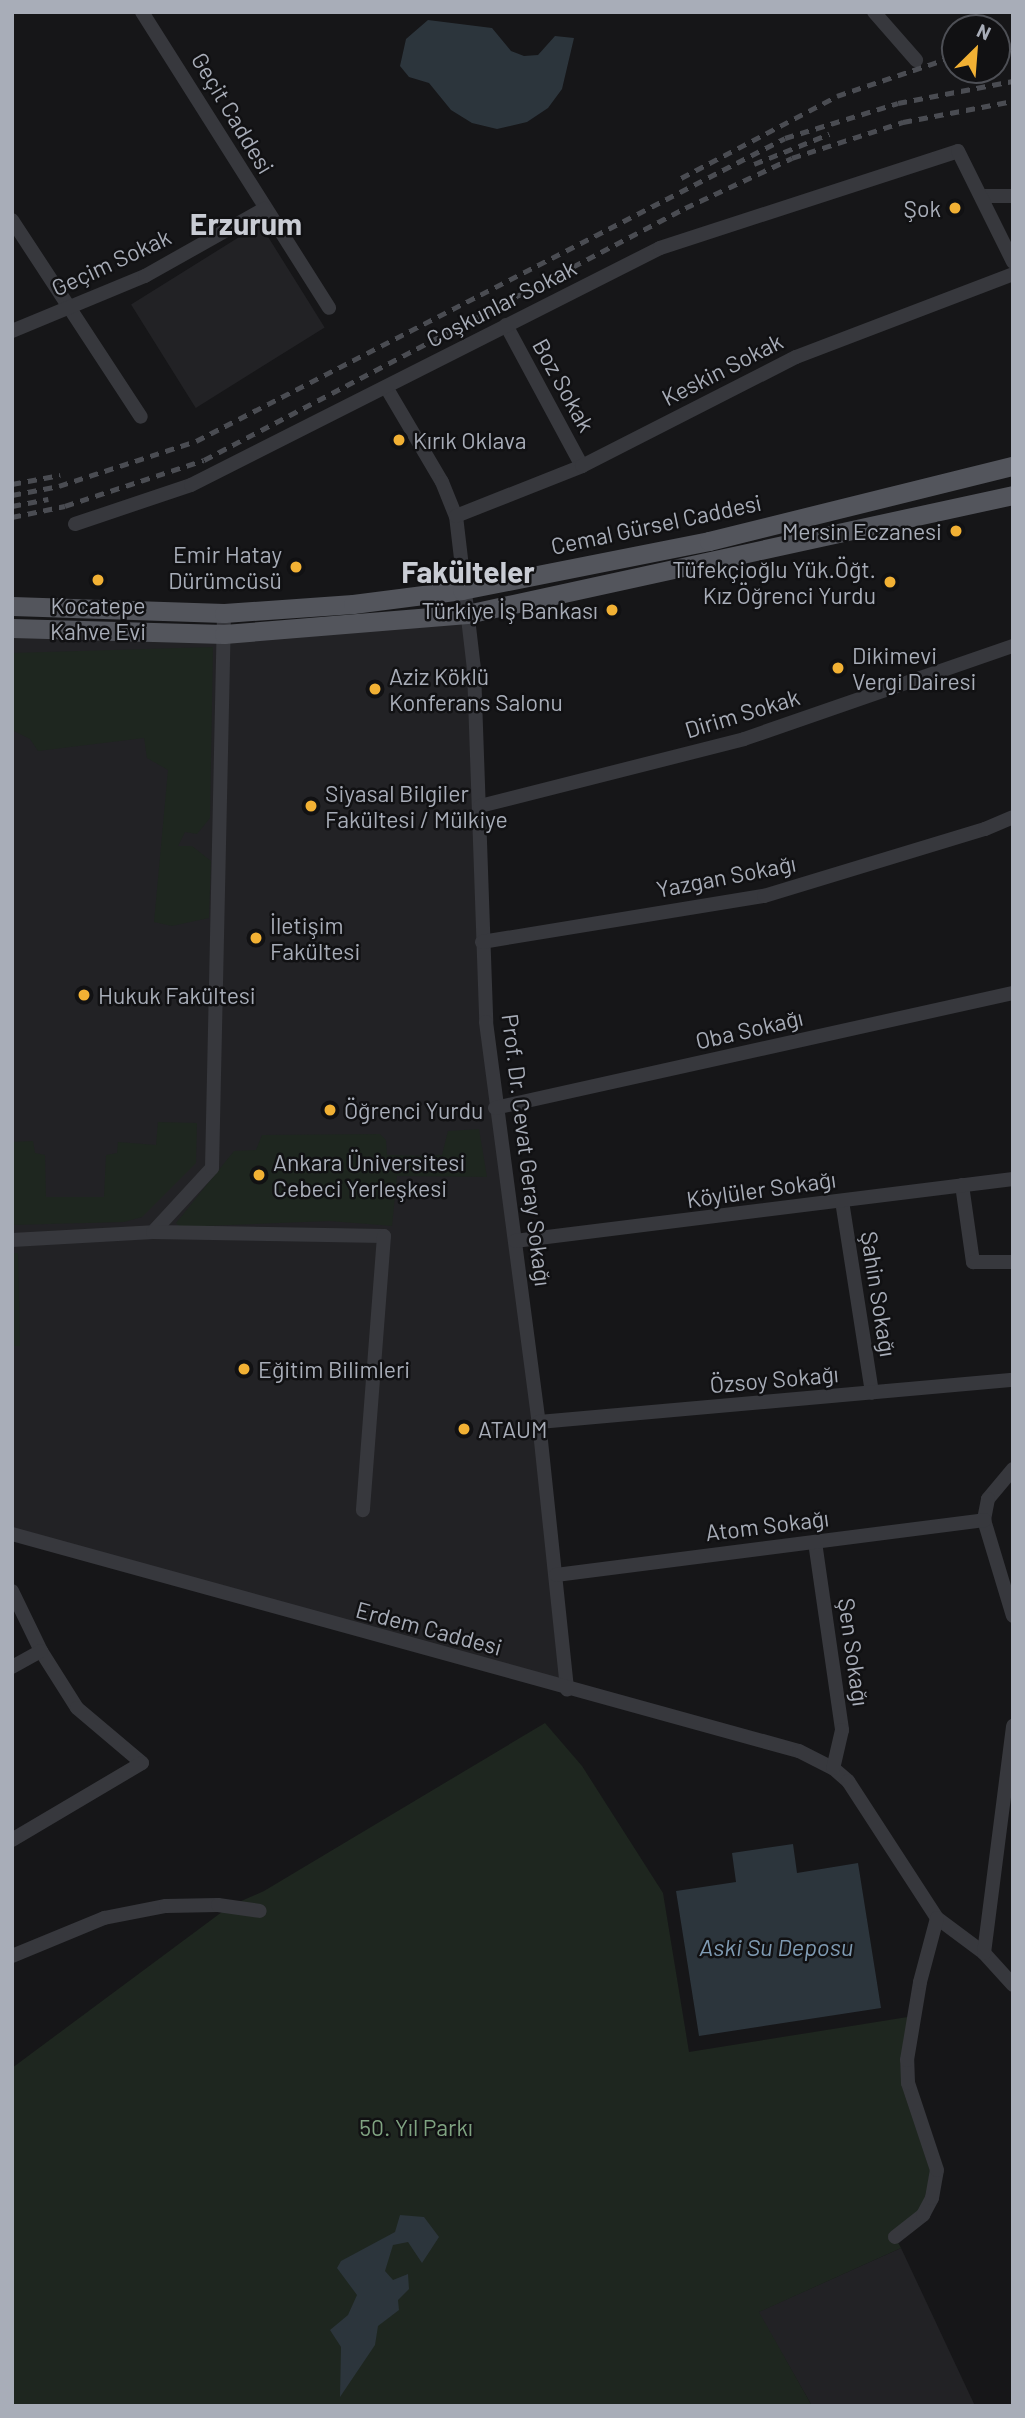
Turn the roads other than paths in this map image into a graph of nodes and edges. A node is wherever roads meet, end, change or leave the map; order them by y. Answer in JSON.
{"nodes":[{"id":1,"x":142,"y":12,"type":"edge"},
{"id":2,"x":874,"y":12,"type":"edge"},
{"id":3,"x":916,"y":60,"type":"dead end"},
{"id":4,"x":1013,"y":195,"type":"edge"},
{"id":5,"x":983,"y":196,"type":"junction"},
{"id":6,"x":264,"y":209,"type":"junction"},
{"id":7,"x":12,"y":220,"type":"edge"},
{"id":8,"x":1013,"y":262,"type":"edge"},
{"id":9,"x":1013,"y":274,"type":"edge"},
{"id":10,"x":70,"y":307,"type":"junction"},
{"id":11,"x":329,"y":308,"type":"dead end"},
{"id":12,"x":506,"y":325,"type":"junction"},
{"id":13,"x":12,"y":331,"type":"edge"},
{"id":14,"x":386,"y":387,"type":"junction"},
{"id":15,"x":141,"y":417,"type":"dead end"},
{"id":16,"x":582,"y":466,"type":"junction"},
{"id":17,"x":1013,"y":466,"type":"edge"},
{"id":18,"x":1013,"y":495,"type":"edge"},
{"id":19,"x":456,"y":516,"type":"junction"},
{"id":20,"x":75,"y":524,"type":"dead end"},
{"id":21,"x":462,"y":590,"type":"junction"},
{"id":22,"x":12,"y":606,"type":"edge"},
{"id":23,"x":224,"y":613,"type":"junction"},
{"id":24,"x":467,"y":614,"type":"junction"},
{"id":25,"x":12,"y":628,"type":"edge"},
{"id":26,"x":224,"y":634,"type":"junction"},
{"id":27,"x":1013,"y":646,"type":"edge"},
{"id":28,"x":480,"y":806,"type":"junction"},
{"id":29,"x":1013,"y":817,"type":"edge"},
{"id":30,"x":482,"y":942,"type":"junction"},
{"id":31,"x":1013,"y":993,"type":"edge"},
{"id":32,"x":495,"y":1108,"type":"junction"},
{"id":33,"x":1013,"y":1179,"type":"edge"},
{"id":34,"x":962,"y":1185,"type":"junction"},
{"id":35,"x":842,"y":1201,"type":"junction"},
{"id":36,"x":153,"y":1232,"type":"junction"},
{"id":37,"x":12,"y":1240,"type":"edge"},
{"id":38,"x":515,"y":1241,"type":"junction"},
{"id":39,"x":1013,"y":1262,"type":"edge"},
{"id":40,"x":1013,"y":1380,"type":"edge"},
{"id":41,"x":872,"y":1393,"type":"junction"},
{"id":42,"x":539,"y":1422,"type":"junction"},
{"id":43,"x":1013,"y":1469,"type":"edge"},
{"id":44,"x":363,"y":1510,"type":"dead end"},
{"id":45,"x":984,"y":1520,"type":"junction"},
{"id":46,"x":12,"y":1534,"type":"edge"},
{"id":47,"x":815,"y":1542,"type":"junction"},
{"id":48,"x":556,"y":1575,"type":"junction"},
{"id":49,"x":12,"y":1591,"type":"edge"},
{"id":50,"x":1013,"y":1616,"type":"edge"},
{"id":51,"x":41,"y":1651,"type":"junction"},
{"id":52,"x":12,"y":1667,"type":"edge"},
{"id":53,"x":567,"y":1690,"type":"junction"},
{"id":54,"x":1013,"y":1726,"type":"edge"},
{"id":55,"x":833,"y":1768,"type":"junction"},
{"id":56,"x":12,"y":1840,"type":"edge"},
{"id":57,"x":260,"y":1911,"type":"dead end"},
{"id":58,"x":937,"y":1918,"type":"junction"},
{"id":59,"x":984,"y":1953,"type":"junction"},
{"id":60,"x":12,"y":1956,"type":"edge"},
{"id":61,"x":1013,"y":1985,"type":"edge"},
{"id":62,"x":895,"y":2237,"type":"dead end"}],
"edges":[{"from":1,"to":6,"type":"street","name":"Geçit Caddesi"},
{"from":2,"to":3,"type":"street"},
{"from":4,"to":5,"type":"street"},
{"from":5,"to":8,"type":"street"},
{"from":5,"to":12,"type":"street","name":"Coşkunlar Sokak"},
{"from":6,"to":10,"type":"street","name":"Geçim Sokak"},
{"from":6,"to":11,"type":"street","name":"Geçit Caddesi"},
{"from":7,"to":10,"type":"street"},
{"from":9,"to":16,"type":"street","name":"Keskin Sokak"},
{"from":10,"to":13,"type":"street","name":"Geçim Sokak"},
{"from":10,"to":15,"type":"street"},
{"from":12,"to":14,"type":"street","name":"Coşkunlar Sokak"},
{"from":12,"to":16,"type":"street","name":"Boz Sokak"},
{"from":14,"to":19,"type":"street"},
{"from":14,"to":20,"type":"street","name":"Coşkunlar Sokak"},
{"from":16,"to":19,"type":"street","name":"Keskin Sokak"},
{"from":17,"to":21,"type":"main road","name":"Cemal Gürsel Caddesi"},
{"from":18,"to":24,"type":"main road"},
{"from":19,"to":21,"type":"street"},
{"from":21,"to":23,"type":"main road","name":"Cemal Gürsel Caddesi"},
{"from":21,"to":24,"type":"street"},
{"from":22,"to":23,"type":"main road","name":"Cemal Gürsel Caddesi"},
{"from":23,"to":26,"type":"street"},
{"from":24,"to":26,"type":"main road"},
{"from":24,"to":28,"type":"street","name":"Prof. Dr. Cevat Geray Sokağı"},
{"from":25,"to":26,"type":"main road"},
{"from":26,"to":36,"type":"street"},
{"from":27,"to":28,"type":"street","name":"Dirim Sokak"},
{"from":28,"to":30,"type":"street","name":"Prof. Dr. Cevat Geray Sokağı"},
{"from":29,"to":30,"type":"street","name":"Yazgan Sokağı"},
{"from":30,"to":32,"type":"street","name":"Prof. Dr. Cevat Geray Sokağı"},
{"from":31,"to":32,"type":"street","name":"Oba Sokağı"},
{"from":32,"to":38,"type":"street","name":"Prof. Dr. Cevat Geray Sokağı"},
{"from":33,"to":34,"type":"street","name":"Köylüler Sokağı"},
{"from":34,"to":35,"type":"street","name":"Köylüler Sokağı"},
{"from":34,"to":39,"type":"street"},
{"from":35,"to":38,"type":"street","name":"Köylüler Sokağı"},
{"from":35,"to":41,"type":"street","name":"Şahin Sokağı"},
{"from":36,"to":37,"type":"street"},
{"from":36,"to":44,"type":"street"},
{"from":38,"to":42,"type":"street","name":"Prof. Dr. Cevat Geray Sokağı"},
{"from":40,"to":41,"type":"street","name":"Özsoy Sokağı"},
{"from":41,"to":42,"type":"street","name":"Özsoy Sokağı"},
{"from":42,"to":48,"type":"street","name":"Prof. Dr. Cevat Geray Sokağı"},
{"from":43,"to":45,"type":"street"},
{"from":45,"to":47,"type":"street","name":"Atom Sokağı"},
{"from":45,"to":50,"type":"street"},
{"from":46,"to":53,"type":"street","name":"Erdem Caddesi"},
{"from":47,"to":48,"type":"street","name":"Atom Sokağı"},
{"from":47,"to":55,"type":"street","name":"Şen Sokağı"},
{"from":48,"to":53,"type":"street","name":"Prof. Dr. Cevat Geray Sokağı"},
{"from":49,"to":51,"type":"street"},
{"from":51,"to":52,"type":"street"},
{"from":51,"to":56,"type":"street"},
{"from":53,"to":55,"type":"street","name":"Erdem Caddesi"},
{"from":54,"to":59,"type":"street"},
{"from":55,"to":58,"type":"street"},
{"from":57,"to":60,"type":"street"},
{"from":58,"to":59,"type":"street"},
{"from":58,"to":62,"type":"street"},
{"from":59,"to":61,"type":"street"}]}
